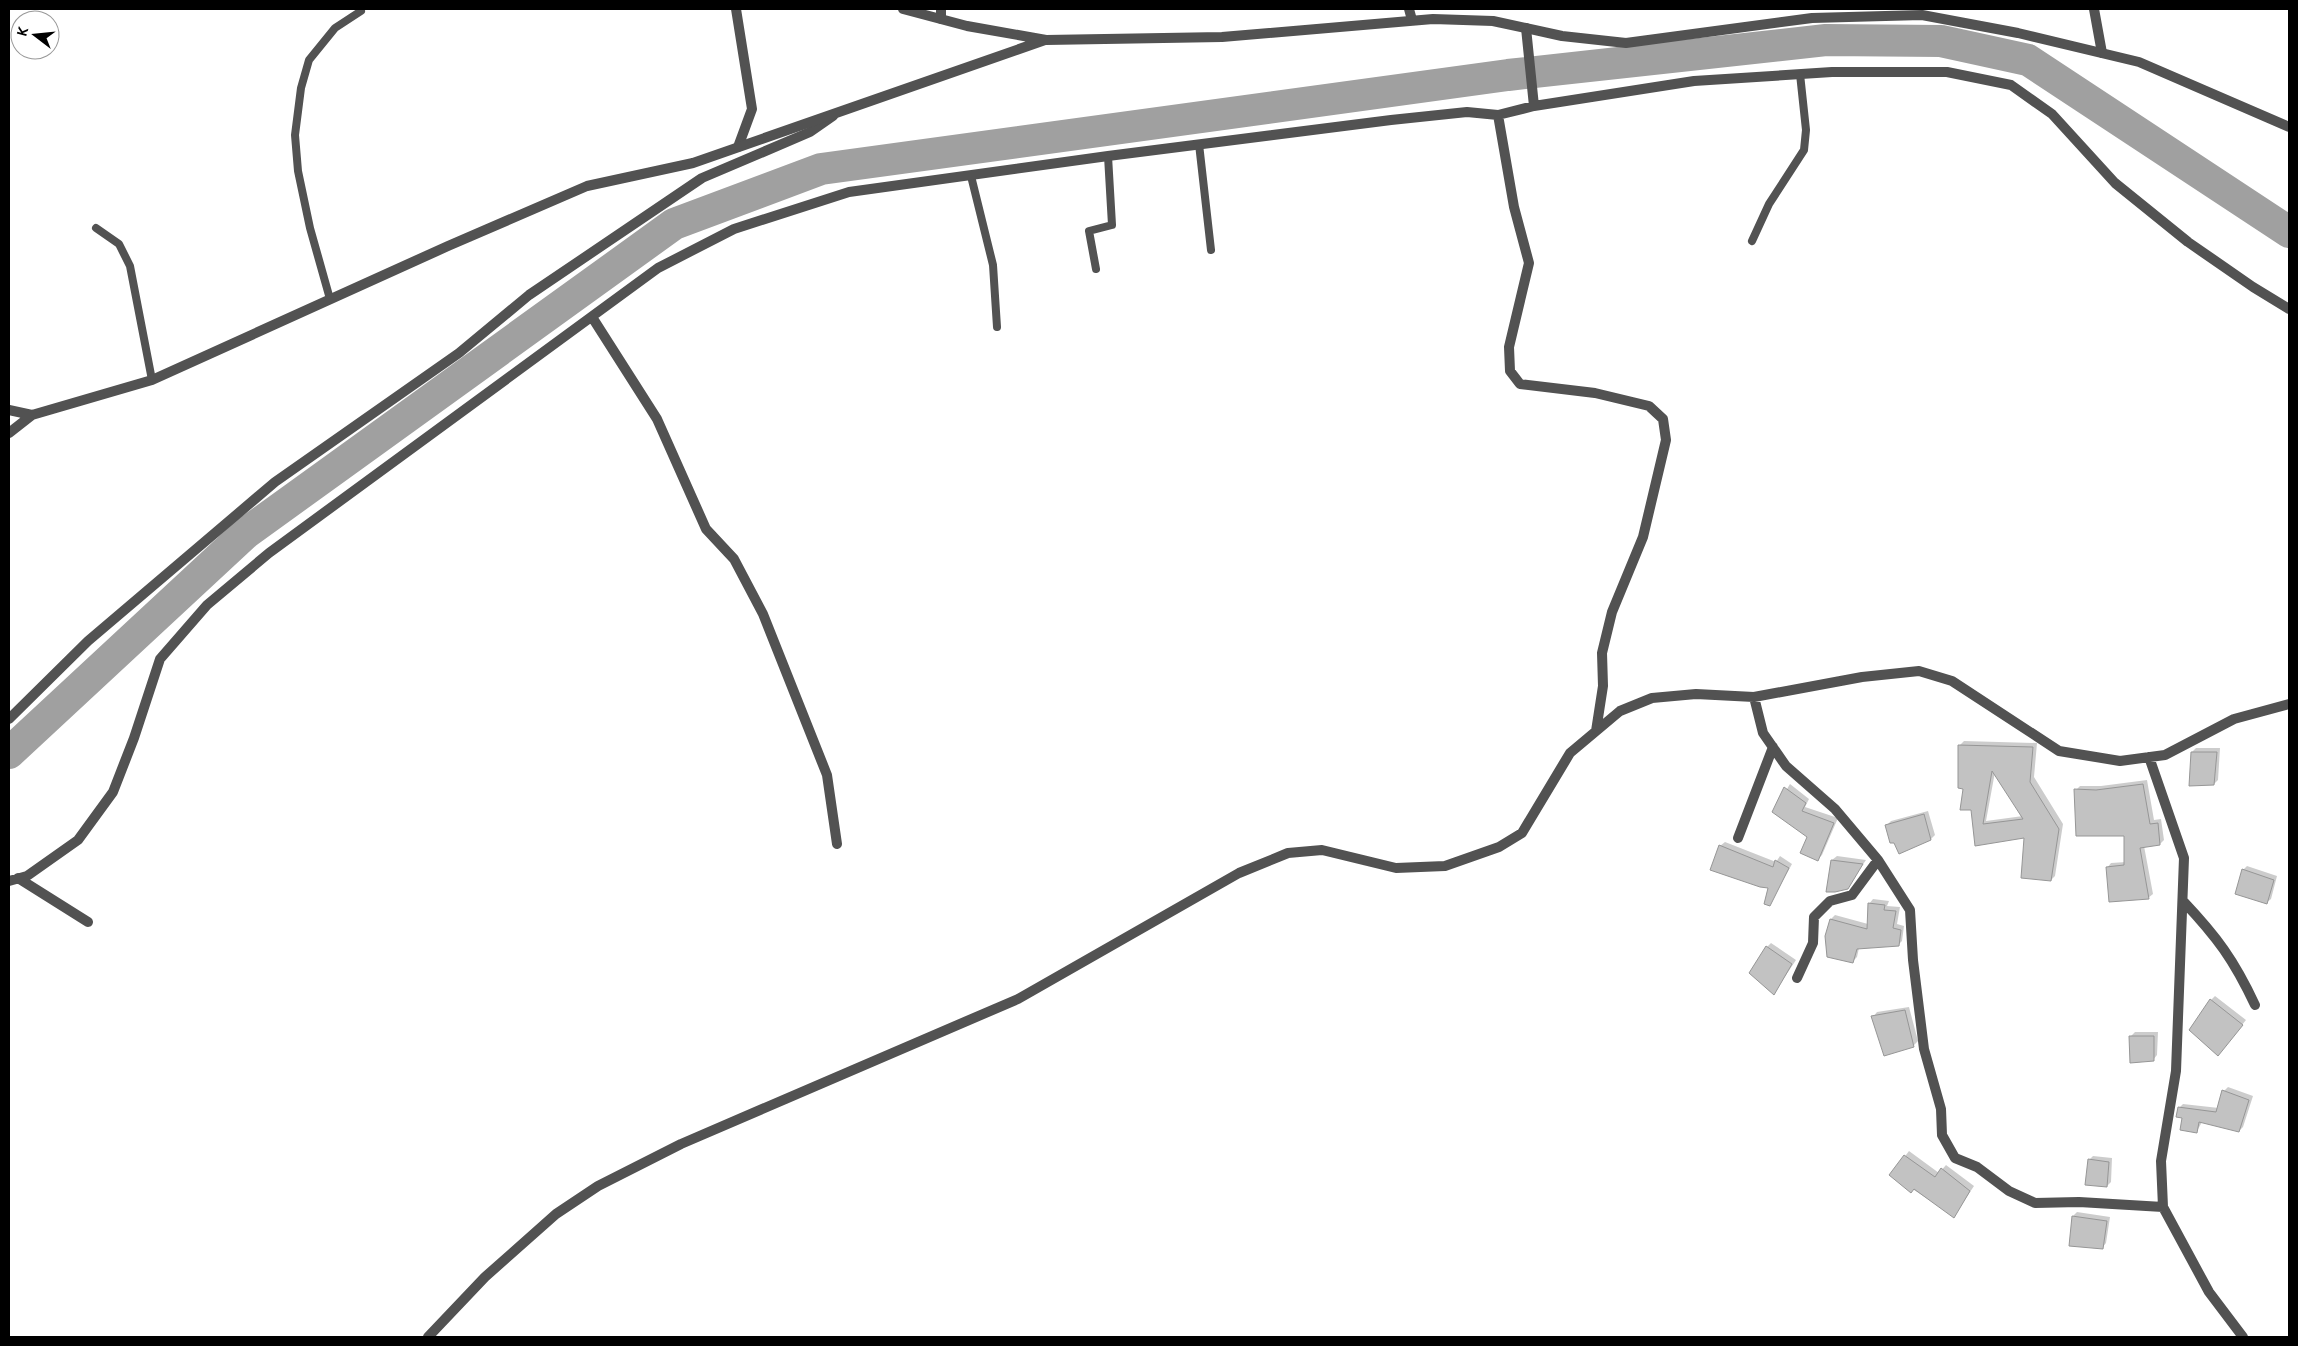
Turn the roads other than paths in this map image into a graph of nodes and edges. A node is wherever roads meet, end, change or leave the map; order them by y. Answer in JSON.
{"nodes":[{"id":1,"x":736,"y":9,"type":"edge"},
{"id":2,"x":903,"y":9,"type":"edge"},
{"id":3,"x":1410,"y":9,"type":"edge"},
{"id":4,"x":2094,"y":9,"type":"edge"},
{"id":5,"x":361,"y":11,"type":"dead end"},
{"id":6,"x":941,"y":14,"type":"edge"},
{"id":7,"x":1412,"y":20,"type":"junction"},
{"id":8,"x":1526,"y":28,"type":"junction"},
{"id":9,"x":1046,"y":40,"type":"junction"},
{"id":10,"x":2102,"y":53,"type":"junction"},
{"id":11,"x":1800,"y":74,"type":"junction"},
{"id":12,"x":1534,"y":106,"type":"junction"},
{"id":13,"x":836,"y":113,"type":"junction"},
{"id":14,"x":1498,"y":115,"type":"junction"},
{"id":15,"x":2289,"y":127,"type":"edge"},
{"id":16,"x":1199,"y":144,"type":"junction"},
{"id":17,"x":738,"y":147,"type":"junction"},
{"id":18,"x":1108,"y":156,"type":"junction"},
{"id":19,"x":971,"y":176,"type":"junction"},
{"id":20,"x":96,"y":228,"type":"dead end"},
{"id":21,"x":1752,"y":241,"type":"dead end"},
{"id":22,"x":1210,"y":250,"type":"dead end"},
{"id":23,"x":1096,"y":269,"type":"dead end"},
{"id":24,"x":330,"y":299,"type":"junction"},
{"id":25,"x":2289,"y":309,"type":"edge"},
{"id":26,"x":592,"y":317,"type":"junction"},
{"id":27,"x":997,"y":327,"type":"dead end"},
{"id":28,"x":152,"y":380,"type":"junction"},
{"id":29,"x":9,"y":410,"type":"edge"},
{"id":30,"x":32,"y":415,"type":"junction"},
{"id":31,"x":9,"y":433,"type":"edge"},
{"id":32,"x":1754,"y":697,"type":"junction"},
{"id":33,"x":2289,"y":704,"type":"edge"},
{"id":34,"x":9,"y":719,"type":"edge"},
{"id":35,"x":1596,"y":731,"type":"junction"},
{"id":36,"x":1773,"y":747,"type":"junction"},
{"id":37,"x":2148,"y":757,"type":"junction"},
{"id":38,"x":1738,"y":838,"type":"dead end"},
{"id":39,"x":837,"y":844,"type":"dead end"},
{"id":40,"x":1878,"y":860,"type":"junction"},
{"id":41,"x":13,"y":879,"type":"edge"},
{"id":42,"x":2183,"y":901,"type":"junction"},
{"id":43,"x":88,"y":922,"type":"dead end"},
{"id":44,"x":1797,"y":978,"type":"dead end"},
{"id":45,"x":2255,"y":1005,"type":"dead end"},
{"id":46,"x":2163,"y":1207,"type":"junction"},
{"id":47,"x":428,"y":1337,"type":"edge"},
{"id":48,"x":2243,"y":1337,"type":"edge"}],
"edges":[{"from":1,"to":17,"type":"street"},
{"from":2,"to":6,"type":"street"},
{"from":3,"to":7,"type":"street"},
{"from":4,"to":10,"type":"street"},
{"from":5,"to":24,"type":"lane"},
{"from":6,"to":9,"type":"street"},
{"from":7,"to":8,"type":"street"},
{"from":7,"to":9,"type":"street"},
{"from":8,"to":10,"type":"street"},
{"from":8,"to":12,"type":"street"},
{"from":9,"to":13,"type":"street"},
{"from":10,"to":15,"type":"street"},
{"from":11,"to":12,"type":"street"},
{"from":11,"to":21,"type":"lane"},
{"from":11,"to":25,"type":"street"},
{"from":12,"to":14,"type":"street"},
{"from":13,"to":17,"type":"street"},
{"from":13,"to":34,"type":"street"},
{"from":14,"to":16,"type":"street"},
{"from":14,"to":35,"type":"street"},
{"from":16,"to":18,"type":"street"},
{"from":16,"to":22,"type":"lane"},
{"from":17,"to":24,"type":"street"},
{"from":18,"to":19,"type":"street"},
{"from":18,"to":23,"type":"lane"},
{"from":19,"to":26,"type":"street"},
{"from":19,"to":27,"type":"lane"},
{"from":20,"to":28,"type":"lane"},
{"from":24,"to":28,"type":"street"},
{"from":26,"to":39,"type":"street"},
{"from":26,"to":41,"type":"street"},
{"from":28,"to":30,"type":"street"},
{"from":29,"to":30,"type":"street"},
{"from":30,"to":31,"type":"street"},
{"from":32,"to":35,"type":"street"},
{"from":32,"to":36,"type":"street"},
{"from":32,"to":37,"type":"street"},
{"from":33,"to":37,"type":"street"},
{"from":35,"to":47,"type":"street"},
{"from":36,"to":38,"type":"street"},
{"from":36,"to":40,"type":"street"},
{"from":37,"to":42,"type":"street"},
{"from":40,"to":44,"type":"street"},
{"from":40,"to":46,"type":"street"},
{"from":41,"to":43,"type":"street"},
{"from":42,"to":45,"type":"street"},
{"from":42,"to":46,"type":"street"},
{"from":46,"to":48,"type":"street"}]}
